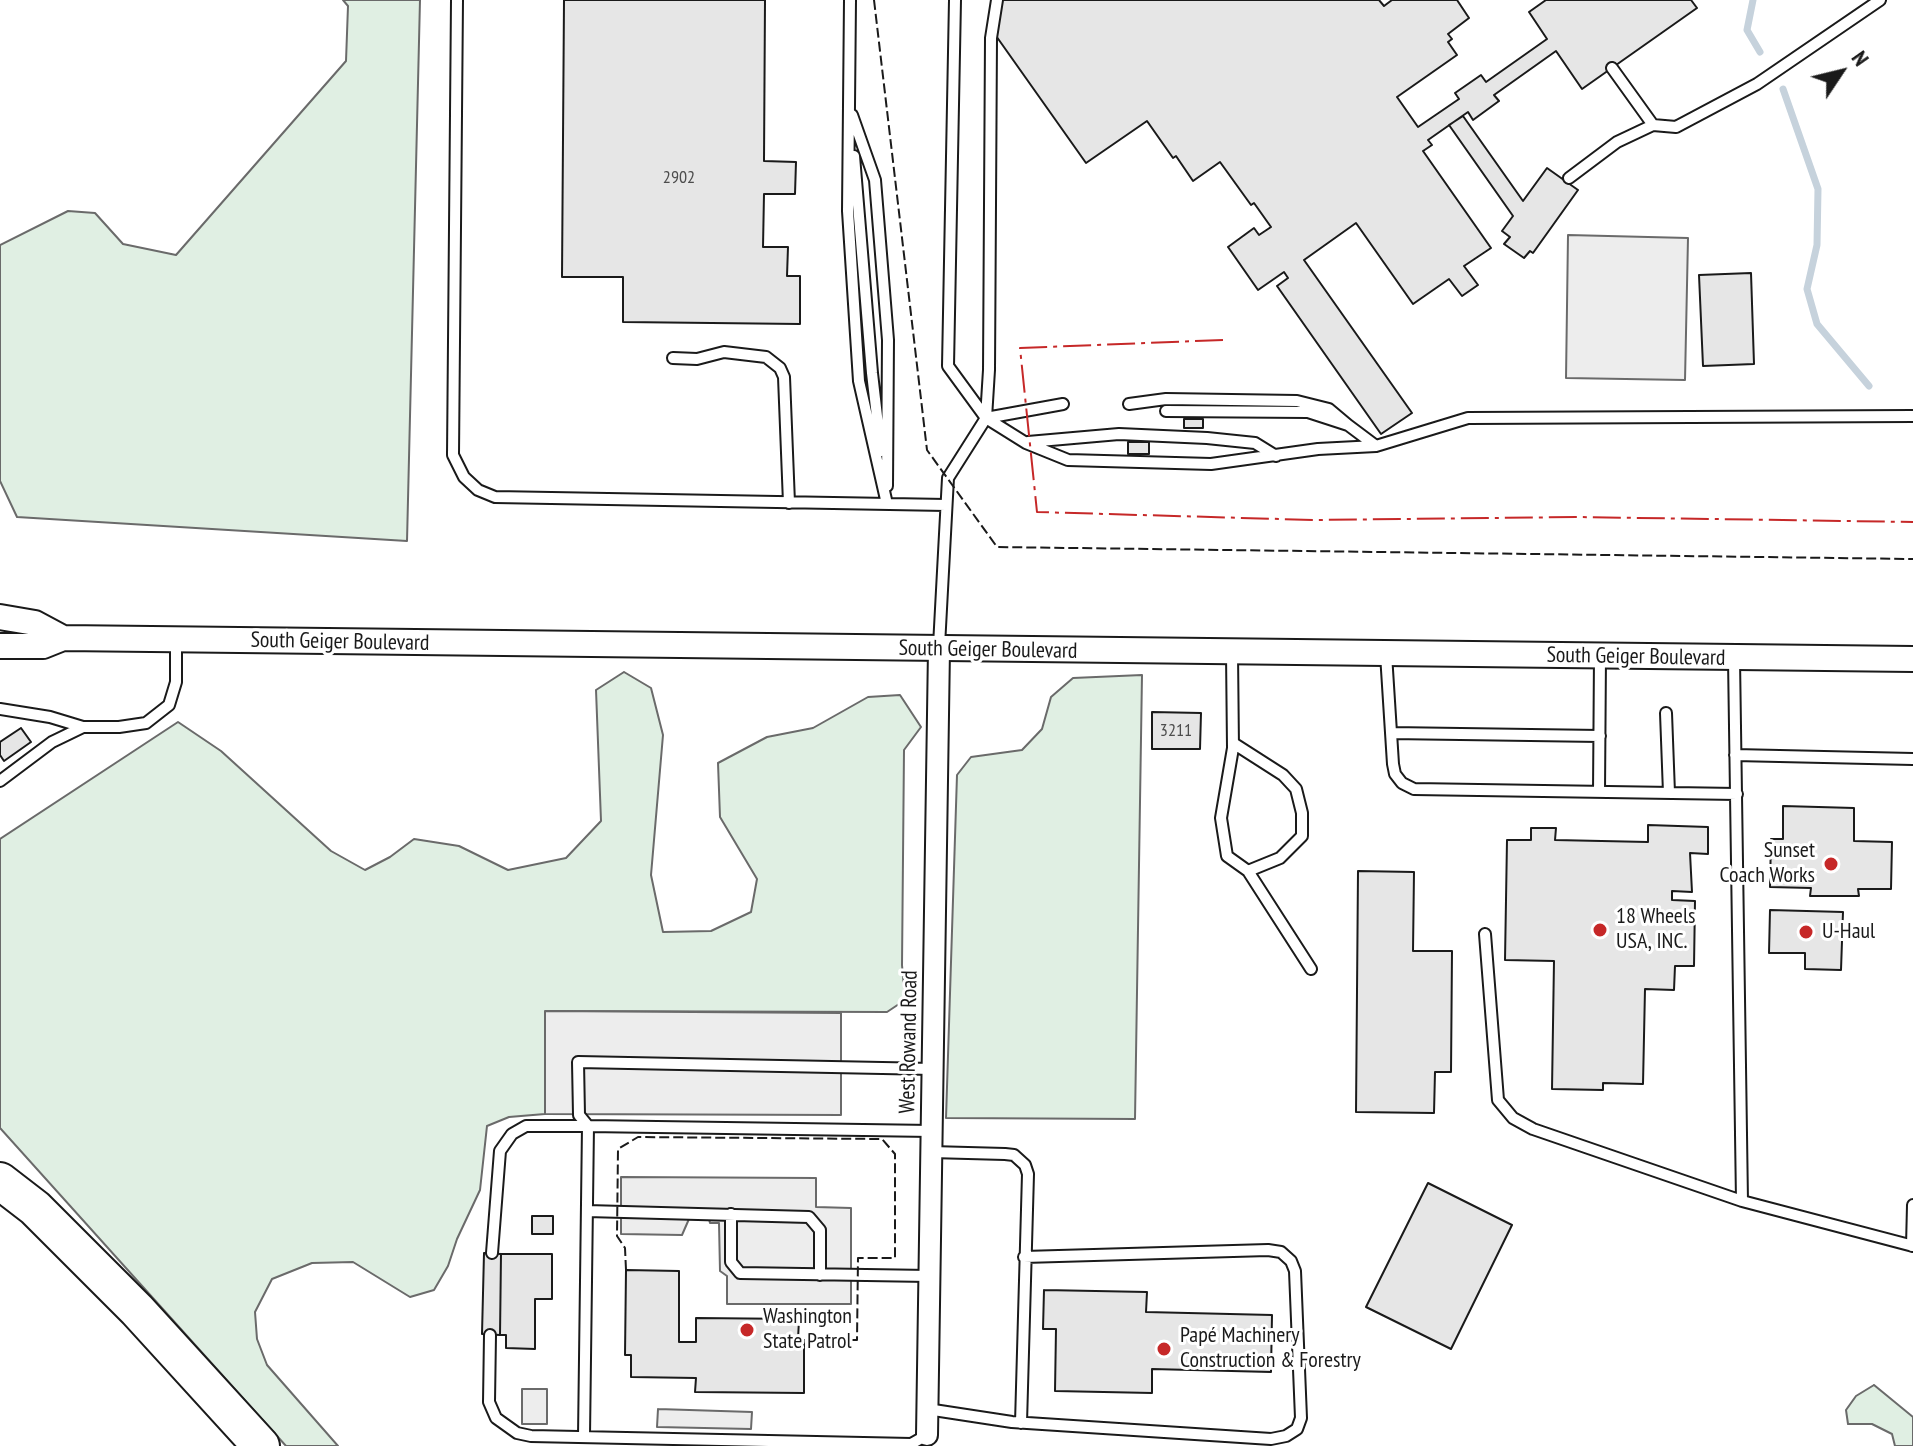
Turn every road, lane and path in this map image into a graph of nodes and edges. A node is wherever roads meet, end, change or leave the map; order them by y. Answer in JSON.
{"nodes":[{"id":1,"x":457,"y":0,"type":"edge"},
{"id":2,"x":850,"y":0,"type":"edge"},
{"id":3,"x":955,"y":0,"type":"edge"},
{"id":4,"x":997,"y":0,"type":"edge"},
{"id":5,"x":1880,"y":0,"type":"edge"},
{"id":6,"x":1612,"y":68,"type":"dead end"},
{"id":7,"x":849,"y":106,"type":"junction"},
{"id":8,"x":1653,"y":125,"type":"junction"},
{"id":9,"x":1569,"y":178,"type":"dead end"},
{"id":10,"x":673,"y":358,"type":"dead end"},
{"id":11,"x":1063,"y":404,"type":"dead end"},
{"id":12,"x":1129,"y":404,"type":"dead end"},
{"id":13,"x":1166,"y":411,"type":"dead end"},
{"id":14,"x":1913,"y":416,"type":"edge"},
{"id":15,"x":986,"y":418,"type":"junction"},
{"id":16,"x":1348,"y":425,"type":"junction"},
{"id":17,"x":1026,"y":443,"type":"junction"},
{"id":18,"x":1376,"y":446,"type":"junction"},
{"id":19,"x":1276,"y":457,"type":"junction"},
{"id":20,"x":789,"y":503,"type":"junction"},
{"id":21,"x":887,"y":504,"type":"junction"},
{"id":22,"x":946,"y":505,"type":"junction"},
{"id":23,"x":0,"y":617,"type":"edge"},
{"id":24,"x":63,"y":638,"type":"junction"},
{"id":25,"x":176,"y":640,"type":"junction"},
{"id":26,"x":0,"y":646,"type":"edge"},
{"id":27,"x":939,"y":649,"type":"junction"},
{"id":28,"x":1232,"y":653,"type":"junction"},
{"id":29,"x":1386,"y":654,"type":"junction"},
{"id":30,"x":1600,"y":656,"type":"junction"},
{"id":31,"x":1734,"y":658,"type":"junction"},
{"id":32,"x":1913,"y":659,"type":"edge"},
{"id":33,"x":0,"y":709,"type":"edge"},
{"id":34,"x":1666,"y":713,"type":"dead end"},
{"id":35,"x":83,"y":727,"type":"junction"},
{"id":36,"x":1391,"y":733,"type":"junction"},
{"id":37,"x":1600,"y":736,"type":"junction"},
{"id":38,"x":1233,"y":743,"type":"junction"},
{"id":39,"x":1735,"y":755,"type":"junction"},
{"id":40,"x":1913,"y":759,"type":"edge"},
{"id":41,"x":0,"y":781,"type":"edge"},
{"id":42,"x":1599,"y":792,"type":"junction"},
{"id":43,"x":1669,"y":793,"type":"junction"},
{"id":44,"x":1737,"y":794,"type":"junction"},
{"id":45,"x":1248,"y":871,"type":"junction"},
{"id":46,"x":1485,"y":934,"type":"dead end"},
{"id":47,"x":1311,"y":969,"type":"dead end"},
{"id":48,"x":933,"y":1069,"type":"junction"},
{"id":49,"x":588,"y":1126,"type":"junction"},
{"id":50,"x":932,"y":1131,"type":"junction"},
{"id":51,"x":931,"y":1152,"type":"junction"},
{"id":52,"x":0,"y":1181,"type":"edge"},
{"id":53,"x":1742,"y":1201,"type":"junction"},
{"id":54,"x":1913,"y":1205,"type":"edge"},
{"id":55,"x":587,"y":1211,"type":"junction"},
{"id":56,"x":731,"y":1214,"type":"junction"},
{"id":57,"x":1913,"y":1246,"type":"edge"},
{"id":58,"x":492,"y":1253,"type":"dead end"},
{"id":59,"x":1024,"y":1257,"type":"junction"},
{"id":60,"x":820,"y":1275,"type":"junction"},
{"id":61,"x":929,"y":1276,"type":"junction"},
{"id":62,"x":490,"y":1335,"type":"dead end"},
{"id":63,"x":927,"y":1409,"type":"junction"},
{"id":64,"x":1021,"y":1423,"type":"junction"},
{"id":65,"x":927,"y":1435,"type":"joint"},
{"id":66,"x":584,"y":1436,"type":"junction"},
{"id":67,"x":261,"y":1446,"type":"edge"}],
"edges":[{"from":1,"to":20,"type":"lane"},
{"from":2,"to":7,"type":"lane"},
{"from":3,"to":15,"type":"lane"},
{"from":4,"to":15,"type":"lane"},
{"from":5,"to":8,"type":"lane"},
{"from":6,"to":8,"type":"lane"},
{"from":7,"to":21,"type":"lane"},
{"from":7,"to":21,"type":"lane"},
{"from":8,"to":9,"type":"lane"},
{"from":10,"to":20,"type":"lane"},
{"from":11,"to":15,"type":"lane"},
{"from":12,"to":16,"type":"lane"},
{"from":13,"to":16,"type":"lane"},
{"from":14,"to":18,"type":"lane"},
{"from":15,"to":17,"type":"lane"},
{"from":15,"to":22,"type":"lane"},
{"from":16,"to":18,"type":"lane"},
{"from":17,"to":19,"type":"lane"},
{"from":17,"to":19,"type":"lane"},
{"from":18,"to":19,"type":"lane"},
{"from":20,"to":21,"type":"lane"},
{"from":21,"to":22,"type":"lane"},
{"from":22,"to":27,"type":"lane"},
{"from":23,"to":24,"type":"street","name":"South Geiger Boulevard"},
{"from":24,"to":25,"type":"street","name":"South Geiger Boulevard"},
{"from":24,"to":26,"type":"street","name":"South Geiger Boulevard"},
{"from":25,"to":27,"type":"street","name":"South Geiger Boulevard"},
{"from":25,"to":35,"type":"lane"},
{"from":27,"to":28,"type":"street","name":"South Geiger Boulevard"},
{"from":27,"to":48,"type":"street","name":"West Rowand Road"},
{"from":28,"to":29,"type":"street","name":"South Geiger Boulevard"},
{"from":28,"to":38,"type":"lane"},
{"from":29,"to":30,"type":"street","name":"South Geiger Boulevard"},
{"from":29,"to":36,"type":"lane"},
{"from":30,"to":31,"type":"street","name":"South Geiger Boulevard"},
{"from":30,"to":37,"type":"lane"},
{"from":31,"to":32,"type":"street","name":"South Geiger Boulevard"},
{"from":31,"to":39,"type":"lane"},
{"from":33,"to":35,"type":"lane"},
{"from":34,"to":43,"type":"lane"},
{"from":35,"to":41,"type":"lane"},
{"from":36,"to":37,"type":"lane"},
{"from":36,"to":42,"type":"lane"},
{"from":37,"to":42,"type":"lane"},
{"from":38,"to":45,"type":"lane"},
{"from":38,"to":45,"type":"lane"},
{"from":39,"to":40,"type":"lane"},
{"from":39,"to":44,"type":"lane"},
{"from":42,"to":43,"type":"lane"},
{"from":43,"to":44,"type":"lane"},
{"from":44,"to":53,"type":"lane"},
{"from":45,"to":47,"type":"lane"},
{"from":46,"to":53,"type":"lane"},
{"from":48,"to":49,"type":"lane"},
{"from":48,"to":50,"type":"street","name":"West Rowand Road"},
{"from":49,"to":50,"type":"lane"},
{"from":49,"to":55,"type":"lane"},
{"from":49,"to":58,"type":"lane"},
{"from":50,"to":51,"type":"street","name":"West Rowand Road"},
{"from":51,"to":59,"type":"lane"},
{"from":51,"to":61,"type":"street","name":"West Rowand Road"},
{"from":52,"to":67,"type":"highway"},
{"from":53,"to":57,"type":"lane"},
{"from":54,"to":57,"type":"lane"},
{"from":55,"to":56,"type":"lane"},
{"from":55,"to":66,"type":"lane"},
{"from":56,"to":60,"type":"lane"},
{"from":56,"to":60,"type":"lane"},
{"from":59,"to":64,"type":"lane"},
{"from":59,"to":64,"type":"lane"},
{"from":60,"to":61,"type":"lane"},
{"from":61,"to":63,"type":"street","name":"West Rowand Road"},
{"from":62,"to":66,"type":"lane"},
{"from":63,"to":64,"type":"lane"},
{"from":63,"to":65,"type":"street","name":"West Rowand Road"},
{"from":65,"to":66,"type":"lane"}]}
